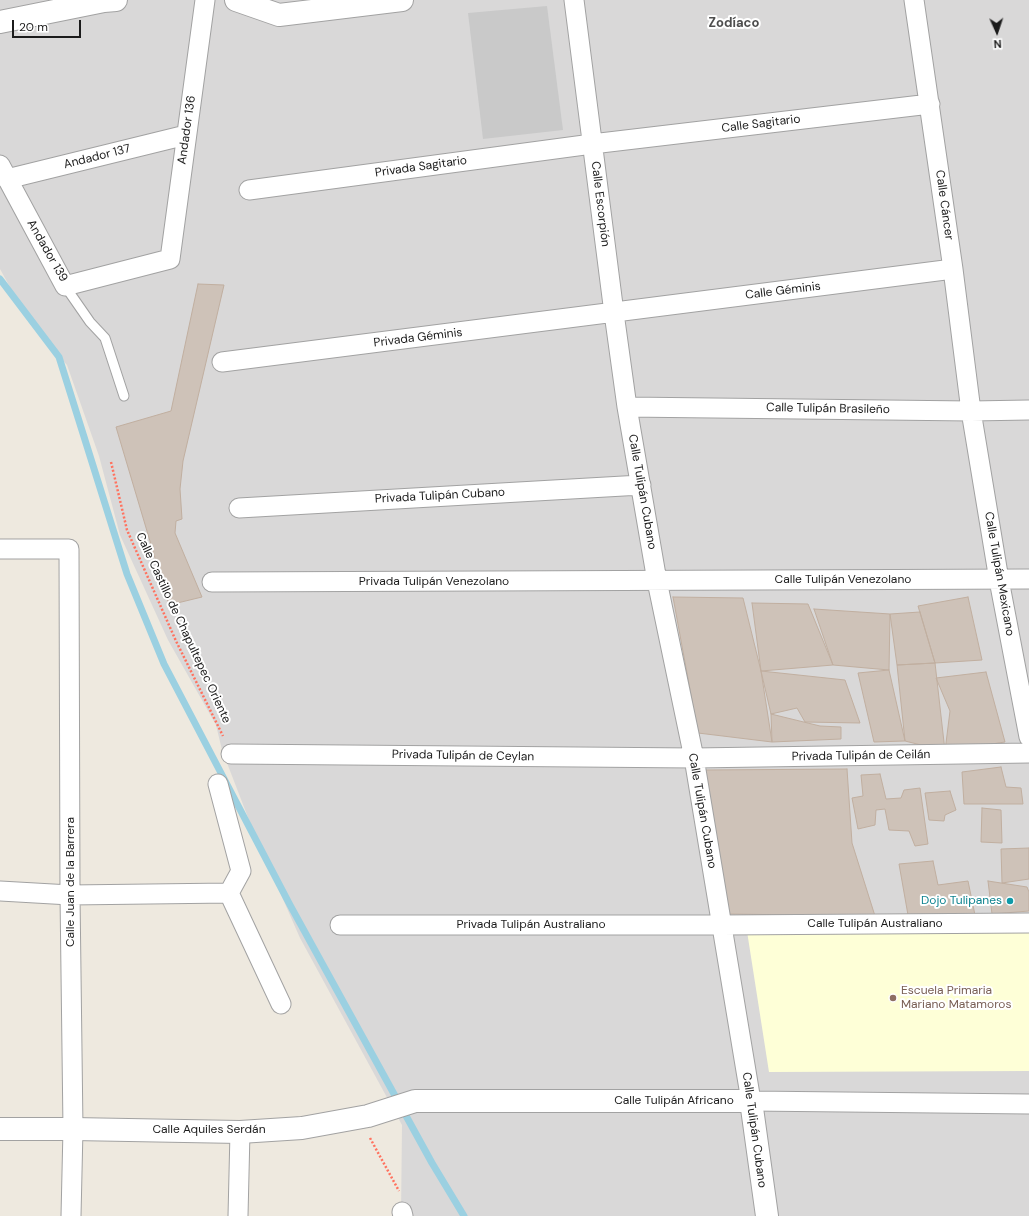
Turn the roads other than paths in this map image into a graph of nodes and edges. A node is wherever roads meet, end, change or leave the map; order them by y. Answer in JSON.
{"nodes":[{"id":1,"x":108,"y":0,"type":"edge"},
{"id":2,"x":205,"y":0,"type":"edge"},
{"id":3,"x":236,"y":0,"type":"edge"},
{"id":4,"x":402,"y":0,"type":"edge"},
{"id":5,"x":574,"y":0,"type":"edge"},
{"id":6,"x":914,"y":0,"type":"edge"},
{"id":7,"x":0,"y":22,"type":"edge"},
{"id":8,"x":930,"y":104,"type":"junction"},
{"id":9,"x":186,"y":135,"type":"junction"},
{"id":10,"x":592,"y":144,"type":"junction"},
{"id":11,"x":3,"y":172,"type":"edge"},
{"id":12,"x":249,"y":190,"type":"dead end"},
{"id":13,"x":170,"y":260,"type":"joint"},
{"id":14,"x":953,"y":269,"type":"junction"},
{"id":15,"x":65,"y":286,"type":"junction"},
{"id":16,"x":614,"y":313,"type":"junction"},
{"id":17,"x":222,"y":362,"type":"dead end"},
{"id":18,"x":124,"y":396,"type":"dead end"},
{"id":19,"x":627,"y":407,"type":"junction"},
{"id":20,"x":971,"y":410,"type":"junction"},
{"id":21,"x":1029,"y":410,"type":"edge"},
{"id":22,"x":641,"y":485,"type":"junction"},
{"id":23,"x":239,"y":508,"type":"dead end"},
{"id":24,"x":0,"y":549,"type":"edge"},
{"id":25,"x":999,"y":580,"type":"junction"},
{"id":26,"x":1029,"y":580,"type":"edge"},
{"id":27,"x":657,"y":581,"type":"junction"},
{"id":28,"x":212,"y":582,"type":"dead end"},
{"id":29,"x":1029,"y":737,"type":"edge"},
{"id":30,"x":1029,"y":753,"type":"edge"},
{"id":31,"x":231,"y":754,"type":"road end"},
{"id":32,"x":694,"y":758,"type":"junction"},
{"id":33,"x":218,"y":784,"type":"dead end"},
{"id":34,"x":0,"y":891,"type":"edge"},
{"id":35,"x":229,"y":893,"type":"junction"},
{"id":36,"x":70,"y":895,"type":"junction"},
{"id":37,"x":1029,"y":923,"type":"edge"},
{"id":38,"x":340,"y":925,"type":"dead end"},
{"id":39,"x":722,"y":925,"type":"junction"},
{"id":40,"x":281,"y":1004,"type":"dead end"},
{"id":41,"x":751,"y":1101,"type":"junction"},
{"id":42,"x":415,"y":1102,"type":"joint"},
{"id":43,"x":1029,"y":1104,"type":"edge"},
{"id":44,"x":0,"y":1128,"type":"edge"},
{"id":45,"x":73,"y":1128,"type":"junction"},
{"id":46,"x":240,"y":1132,"type":"junction"},
{"id":47,"x":71,"y":1216,"type":"edge"},
{"id":48,"x":238,"y":1216,"type":"edge"},
{"id":49,"x":766,"y":1216,"type":"edge"}],
"edges":[{"from":1,"to":7,"type":"street"},
{"from":2,"to":9,"type":"street","name":"Andador 136"},
{"from":3,"to":4,"type":"street"},
{"from":5,"to":10,"type":"street","name":"Calle Escorpión"},
{"from":6,"to":8,"type":"street","name":"Calle Cáncer"},
{"from":8,"to":10,"type":"street","name":"Calle Sagitario"},
{"from":8,"to":14,"type":"street","name":"Calle Cáncer"},
{"from":9,"to":11,"type":"street","name":"Andador 137"},
{"from":9,"to":13,"type":"street","name":"Andador 136"},
{"from":10,"to":12,"type":"street","name":"Privada Sagitario"},
{"from":10,"to":16,"type":"street","name":"Calle Escorpión"},
{"from":11,"to":15,"type":"street","name":"Andador 139"},
{"from":13,"to":15,"type":"street","name":"Andador 139"},
{"from":14,"to":16,"type":"street","name":"Calle Géminis"},
{"from":14,"to":20,"type":"street","name":"Calle Cáncer"},
{"from":15,"to":18,"type":"lane"},
{"from":16,"to":17,"type":"street","name":"Privada Géminis"},
{"from":16,"to":19,"type":"street","name":"Calle Escorpión"},
{"from":19,"to":20,"type":"street","name":"Calle Tulipán Brasileño"},
{"from":19,"to":22,"type":"street","name":"Calle Tulipán Cubano"},
{"from":20,"to":21,"type":"street","name":"Calle Tulipán Brasileño"},
{"from":20,"to":25,"type":"street","name":"Calle Tulipán Mexicano"},
{"from":22,"to":23,"type":"street","name":"Privada Tulipán Cubano"},
{"from":22,"to":27,"type":"street","name":"Calle Tulipán Cubano"},
{"from":24,"to":36,"type":"street","name":"Calle Juan de la Barrera"},
{"from":25,"to":26,"type":"street","name":"Calle Tulipán Venezolano"},
{"from":25,"to":27,"type":"street","name":"Calle Tulipán Venezolano"},
{"from":25,"to":29,"type":"street","name":"Calle Tulipán Mexicano"},
{"from":27,"to":28,"type":"street","name":"Privada Tulipán Venezolano"},
{"from":27,"to":32,"type":"street","name":"Calle Tulipán Cubano"},
{"from":30,"to":32,"type":"street","name":"Privada Tulipán de Ceilán"},
{"from":31,"to":32,"type":"street","name":"Privada Tulipán de Ceylan"},
{"from":32,"to":39,"type":"street","name":"Calle Tulipán Cubano"},
{"from":33,"to":35,"type":"street"},
{"from":34,"to":36,"type":"street"},
{"from":35,"to":36,"type":"street"},
{"from":35,"to":40,"type":"street"},
{"from":36,"to":45,"type":"street","name":"Calle Juan de la Barrera"},
{"from":37,"to":39,"type":"street","name":"Calle Tulipán Australiano"},
{"from":38,"to":39,"type":"street","name":"Privada Tulipán Australiano"},
{"from":39,"to":41,"type":"street","name":"Calle Tulipán Cubano"},
{"from":41,"to":42,"type":"street","name":"Calle Tulipán Africano"},
{"from":41,"to":43,"type":"street","name":"Calle Tulipán Africano"},
{"from":41,"to":49,"type":"street","name":"Calle Tulipán Cubano"},
{"from":42,"to":46,"type":"street","name":"Calle Aquiles Serdán"},
{"from":44,"to":45,"type":"street","name":"Calle Aquiles Serdán"},
{"from":45,"to":46,"type":"street","name":"Calle Aquiles Serdán"},
{"from":45,"to":47,"type":"street","name":"Calle Juan de la Barrera"},
{"from":46,"to":48,"type":"street"}]}
